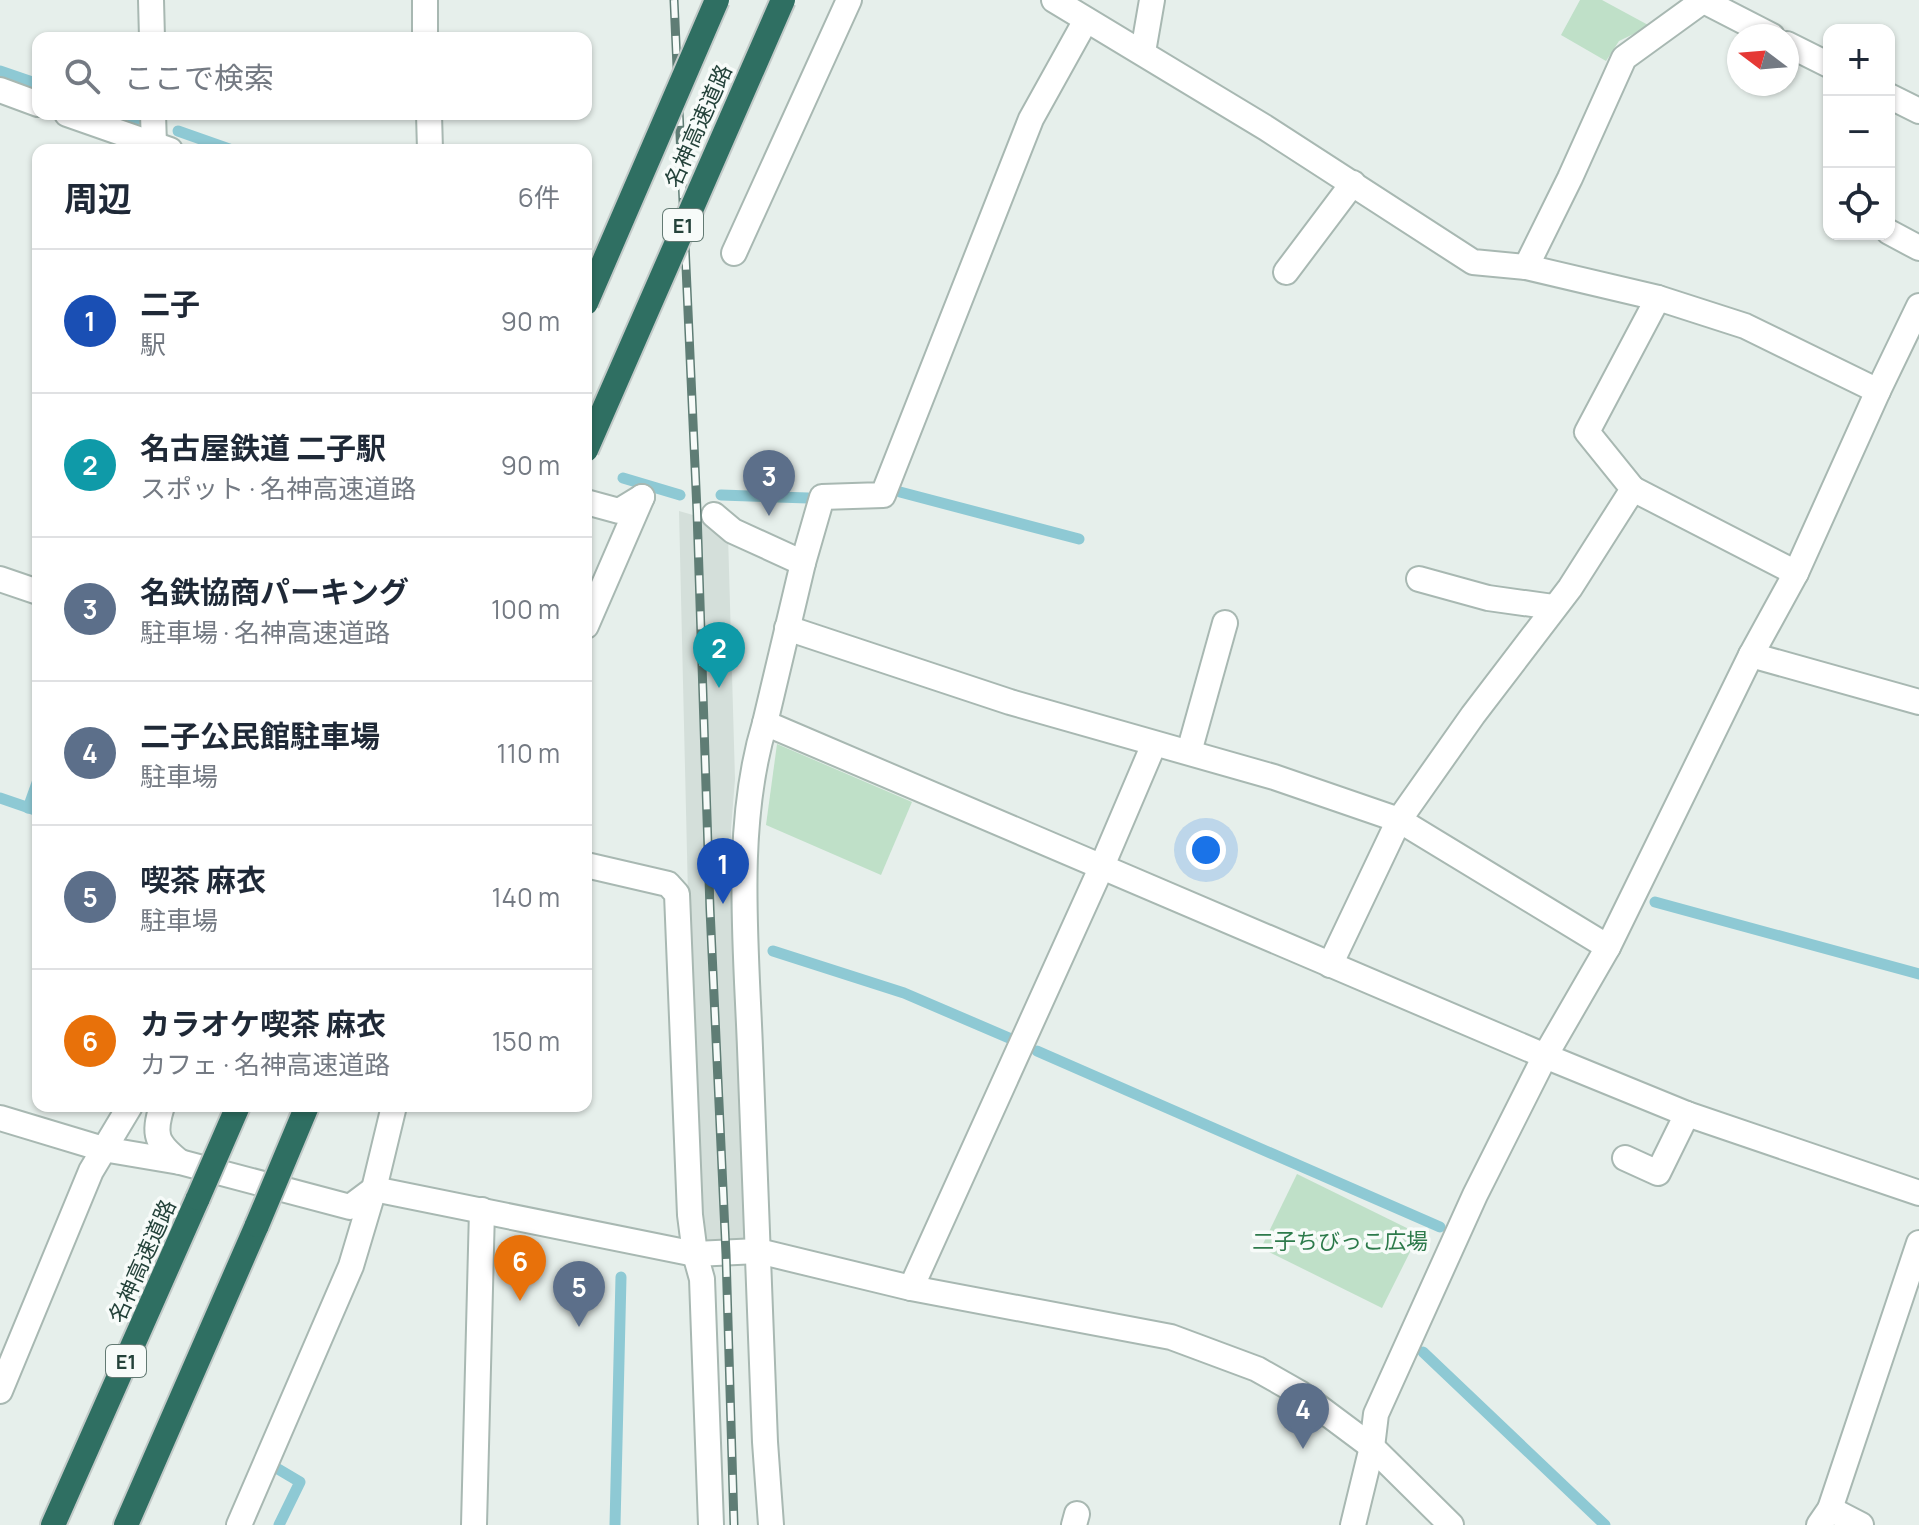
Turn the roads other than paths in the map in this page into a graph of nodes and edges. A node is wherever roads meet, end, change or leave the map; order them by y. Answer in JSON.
{"nodes":[{"id":1,"x":151,"y":0,"type":"edge"},
{"id":2,"x":425,"y":0,"type":"edge"},
{"id":3,"x":717,"y":0,"type":"edge"},
{"id":4,"x":783,"y":0,"type":"edge"},
{"id":5,"x":849,"y":0,"type":"edge"},
{"id":6,"x":1054,"y":0,"type":"edge"},
{"id":7,"x":1152,"y":0,"type":"edge"},
{"id":8,"x":1704,"y":0,"type":"edge"},
{"id":9,"x":1086,"y":20,"type":"junction"},
{"id":10,"x":1749,"y":24,"type":"edge"},
{"id":11,"x":152,"y":32,"type":"edge"},
{"id":12,"x":425,"y":32,"type":"edge"},
{"id":13,"x":1799,"y":50,"type":"edge"},
{"id":14,"x":1143,"y":52,"type":"junction"},
{"id":15,"x":1823,"y":62,"type":"edge"},
{"id":16,"x":0,"y":90,"type":"edge"},
{"id":17,"x":1895,"y":99,"type":"edge"},
{"id":18,"x":32,"y":102,"type":"edge"},
{"id":19,"x":1919,"y":111,"type":"edge"},
{"id":20,"x":84,"y":120,"type":"edge"},
{"id":21,"x":155,"y":120,"type":"edge"},
{"id":22,"x":429,"y":120,"type":"edge"},
{"id":23,"x":151,"y":144,"type":"edge"},
{"id":24,"x":161,"y":144,"type":"edge"},
{"id":25,"x":430,"y":144,"type":"edge"},
{"id":26,"x":1353,"y":183,"type":"junction"},
{"id":27,"x":1895,"y":235,"type":"edge"},
{"id":28,"x":1919,"y":248,"type":"edge"},
{"id":29,"x":734,"y":253,"type":"dead end"},
{"id":30,"x":1526,"y":267,"type":"junction"},
{"id":31,"x":1286,"y":272,"type":"dead end"},
{"id":32,"x":592,"y":289,"type":"edge"},
{"id":33,"x":1658,"y":298,"type":"junction"},
{"id":34,"x":1919,"y":306,"type":"edge"},
{"id":35,"x":1878,"y":391,"type":"junction"},
{"id":36,"x":592,"y":436,"type":"edge"},
{"id":37,"x":1633,"y":489,"type":"junction"},
{"id":38,"x":592,"y":504,"type":"edge"},
{"id":39,"x":714,"y":515,"type":"dead end"},
{"id":40,"x":803,"y":563,"type":"junction"},
{"id":41,"x":1796,"y":573,"type":"junction"},
{"id":42,"x":0,"y":579,"type":"edge"},
{"id":43,"x":1419,"y":579,"type":"dead end"},
{"id":44,"x":32,"y":590,"type":"edge"},
{"id":45,"x":1553,"y":607,"type":"junction"},
{"id":46,"x":592,"y":612,"type":"edge"},
{"id":47,"x":1225,"y":623,"type":"dead end"},
{"id":48,"x":787,"y":628,"type":"junction"},
{"id":49,"x":1751,"y":655,"type":"junction"},
{"id":50,"x":1919,"y":702,"type":"edge"},
{"id":51,"x":765,"y":723,"type":"junction"},
{"id":52,"x":1154,"y":744,"type":"junction"},
{"id":53,"x":1189,"y":752,"type":"junction"},
{"id":54,"x":1399,"y":820,"type":"junction"},
{"id":55,"x":592,"y":866,"type":"edge"},
{"id":56,"x":1102,"y":866,"type":"junction"},
{"id":57,"x":1608,"y":947,"type":"junction"},
{"id":58,"x":1330,"y":965,"type":"junction"},
{"id":59,"x":1545,"y":1056,"type":"junction"},
{"id":60,"x":126,"y":1112,"type":"edge"},
{"id":61,"x":160,"y":1112,"type":"edge"},
{"id":62,"x":235,"y":1112,"type":"edge"},
{"id":63,"x":304,"y":1112,"type":"edge"},
{"id":64,"x":393,"y":1112,"type":"edge"},
{"id":65,"x":1687,"y":1114,"type":"junction"},
{"id":66,"x":0,"y":1118,"type":"edge"},
{"id":67,"x":103,"y":1149,"type":"junction"},
{"id":68,"x":1625,"y":1158,"type":"dead end"},
{"id":69,"x":180,"y":1162,"type":"junction"},
{"id":70,"x":374,"y":1189,"type":"junction"},
{"id":71,"x":1919,"y":1193,"type":"edge"},
{"id":72,"x":482,"y":1210,"type":"junction"},
{"id":73,"x":1919,"y":1243,"type":"edge"},
{"id":74,"x":758,"y":1251,"type":"junction"},
{"id":75,"x":695,"y":1254,"type":"junction"},
{"id":76,"x":911,"y":1288,"type":"junction"},
{"id":77,"x":0,"y":1391,"type":"edge"},
{"id":78,"x":1372,"y":1447,"type":"junction"},
{"id":79,"x":1824,"y":1517,"type":"edge"},
{"id":80,"x":53,"y":1525,"type":"edge"},
{"id":81,"x":126,"y":1525,"type":"edge"},
{"id":82,"x":239,"y":1525,"type":"edge"},
{"id":83,"x":474,"y":1525,"type":"edge"},
{"id":84,"x":711,"y":1525,"type":"edge"},
{"id":85,"x":771,"y":1525,"type":"edge"},
{"id":86,"x":1353,"y":1525,"type":"edge"},
{"id":87,"x":1451,"y":1525,"type":"edge"},
{"id":88,"x":1861,"y":1525,"type":"edge"}],
"edges":[{"from":1,"to":11,"type":"street"},
{"from":2,"to":12,"type":"street"},
{"from":3,"to":32,"type":"highway","name":"名神高速道路","bridge":true},
{"from":4,"to":36,"type":"highway","name":"名神高速道路","number":"E1","bridge":true},
{"from":5,"to":29,"type":"street"},
{"from":6,"to":9,"type":"street"},
{"from":7,"to":14,"type":"street"},
{"from":8,"to":10,"type":"street"},
{"from":8,"to":30,"type":"street"},
{"from":9,"to":14,"type":"street"},
{"from":9,"to":40,"type":"street"},
{"from":13,"to":15,"type":"street"},
{"from":14,"to":26,"type":"street"},
{"from":16,"to":18,"type":"street"},
{"from":17,"to":19,"type":"street"},
{"from":20,"to":23,"type":"street"},
{"from":21,"to":24,"type":"street"},
{"from":22,"to":25,"type":"street"},
{"from":26,"to":30,"type":"street"},
{"from":26,"to":31,"type":"street"},
{"from":27,"to":28,"type":"street"},
{"from":30,"to":33,"type":"street"},
{"from":33,"to":35,"type":"street"},
{"from":33,"to":37,"type":"street"},
{"from":34,"to":35,"type":"street"},
{"from":35,"to":41,"type":"street"},
{"from":37,"to":41,"type":"street"},
{"from":37,"to":45,"type":"street"},
{"from":38,"to":46,"type":"street"},
{"from":39,"to":40,"type":"street"},
{"from":40,"to":48,"type":"street"},
{"from":41,"to":49,"type":"street"},
{"from":42,"to":44,"type":"street"},
{"from":43,"to":45,"type":"street"},
{"from":45,"to":54,"type":"street"},
{"from":47,"to":53,"type":"street"},
{"from":48,"to":51,"type":"street"},
{"from":48,"to":52,"type":"street"},
{"from":49,"to":50,"type":"street"},
{"from":49,"to":57,"type":"street"},
{"from":51,"to":56,"type":"street"},
{"from":51,"to":74,"type":"street"},
{"from":52,"to":53,"type":"street"},
{"from":52,"to":56,"type":"street"},
{"from":53,"to":54,"type":"street"},
{"from":54,"to":57,"type":"street"},
{"from":54,"to":58,"type":"street"},
{"from":55,"to":75,"type":"street"},
{"from":56,"to":58,"type":"street"},
{"from":56,"to":76,"type":"street"},
{"from":57,"to":59,"type":"street"},
{"from":58,"to":59,"type":"street"},
{"from":59,"to":65,"type":"street"},
{"from":59,"to":78,"type":"street"},
{"from":60,"to":67,"type":"street"},
{"from":61,"to":69,"type":"street"},
{"from":62,"to":80,"type":"highway","name":"名神高速道路","number":"E1","bridge":true},
{"from":63,"to":81,"type":"highway","bridge":true},
{"from":64,"to":70,"type":"street"},
{"from":65,"to":68,"type":"street"},
{"from":65,"to":71,"type":"street"},
{"from":66,"to":67,"type":"street"},
{"from":67,"to":69,"type":"street"},
{"from":67,"to":77,"type":"street"},
{"from":69,"to":70,"type":"street"},
{"from":70,"to":72,"type":"street"},
{"from":70,"to":82,"type":"street"},
{"from":72,"to":75,"type":"street"},
{"from":72,"to":83,"type":"street"},
{"from":73,"to":79,"type":"street"},
{"from":74,"to":75,"type":"street"},
{"from":74,"to":76,"type":"street"},
{"from":74,"to":85,"type":"street"},
{"from":75,"to":84,"type":"street"},
{"from":76,"to":78,"type":"street"},
{"from":78,"to":86,"type":"street"},
{"from":78,"to":87,"type":"street"},
{"from":79,"to":88,"type":"street"}]}
